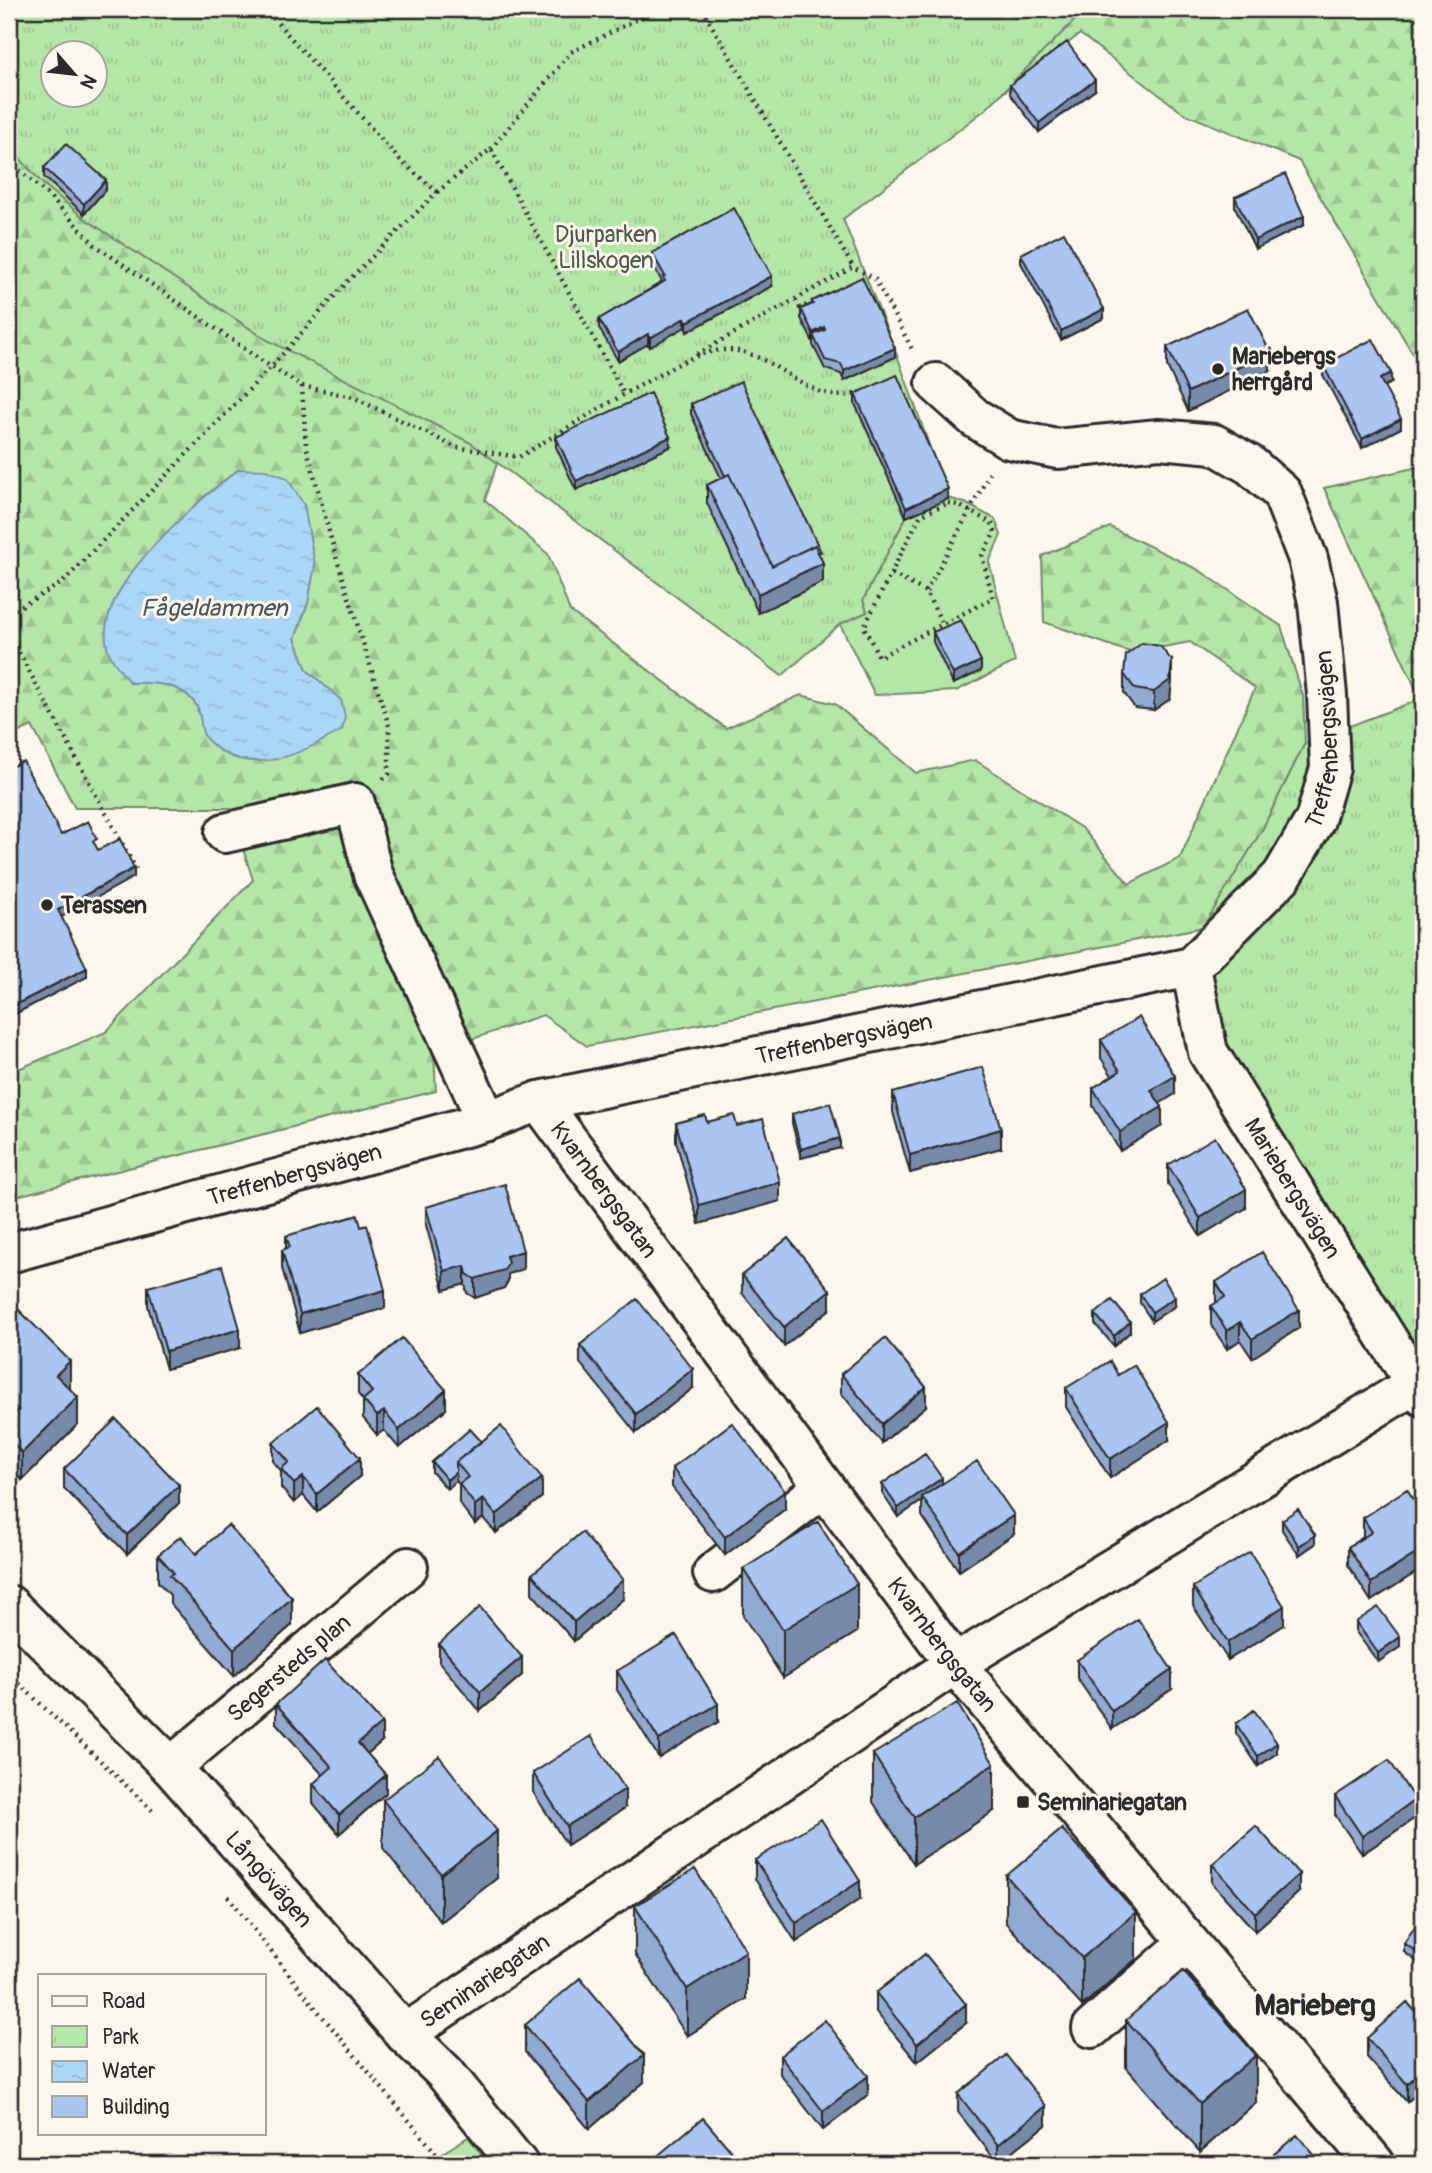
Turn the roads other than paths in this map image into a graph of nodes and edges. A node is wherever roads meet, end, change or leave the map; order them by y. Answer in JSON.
{"nodes":[{"id":1,"x":936,"y":383,"type":"road end"},
{"id":2,"x":225,"y":833,"type":"dead end"},
{"id":3,"x":1191,"y":967,"type":"junction"},
{"id":4,"x":539,"y":1101,"type":"junction"},
{"id":5,"x":487,"y":1121,"type":"junction"},
{"id":6,"x":9,"y":1253,"type":"edge"},
{"id":7,"x":1419,"y":1390,"type":"edge"},
{"id":8,"x":824,"y":1487,"type":"junction"},
{"id":9,"x":408,"y":1567,"type":"dead end"},
{"id":10,"x":713,"y":1573,"type":"dead end"},
{"id":11,"x":9,"y":1605,"type":"edge"},
{"id":12,"x":955,"y":1664,"type":"junction"},
{"id":13,"x":171,"y":1767,"type":"junction"},
{"id":14,"x":1188,"y":1943,"type":"junction"},
{"id":15,"x":1092,"y":2028,"type":"dead end"},
{"id":16,"x":405,"y":2034,"type":"junction"},
{"id":17,"x":518,"y":2164,"type":"edge"},
{"id":18,"x":1375,"y":2164,"type":"edge"}],
"edges":[{"from":1,"to":3,"type":"street","name":"Treffenbergsvägen"},
{"from":2,"to":5,"type":"street"},
{"from":3,"to":4,"type":"street","name":"Treffenbergsvägen"},
{"from":3,"to":7,"type":"street","name":"Mariebergsvägen"},
{"from":4,"to":5,"type":"street","name":"Treffenbergsvägen"},
{"from":4,"to":8,"type":"street","name":"Kvarnbergsgatan"},
{"from":5,"to":6,"type":"street","name":"Treffenbergsvägen"},
{"from":7,"to":12,"type":"street","name":"Seminariegatan"},
{"from":8,"to":10,"type":"street"},
{"from":8,"to":12,"type":"street","name":"Kvarnbergsgatan"},
{"from":9,"to":13,"type":"street","name":"Segersteds plan"},
{"from":11,"to":13,"type":"street","name":"Långövägen"},
{"from":12,"to":14,"type":"street","name":"Kvarnbergsgatan"},
{"from":12,"to":16,"type":"street","name":"Seminariegatan"},
{"from":13,"to":16,"type":"street","name":"Långövägen"},
{"from":14,"to":15,"type":"street"},
{"from":14,"to":18,"type":"street","name":"Kvarnbergsgatan"},
{"from":16,"to":17,"type":"street","name":"Långövägen"}]}
